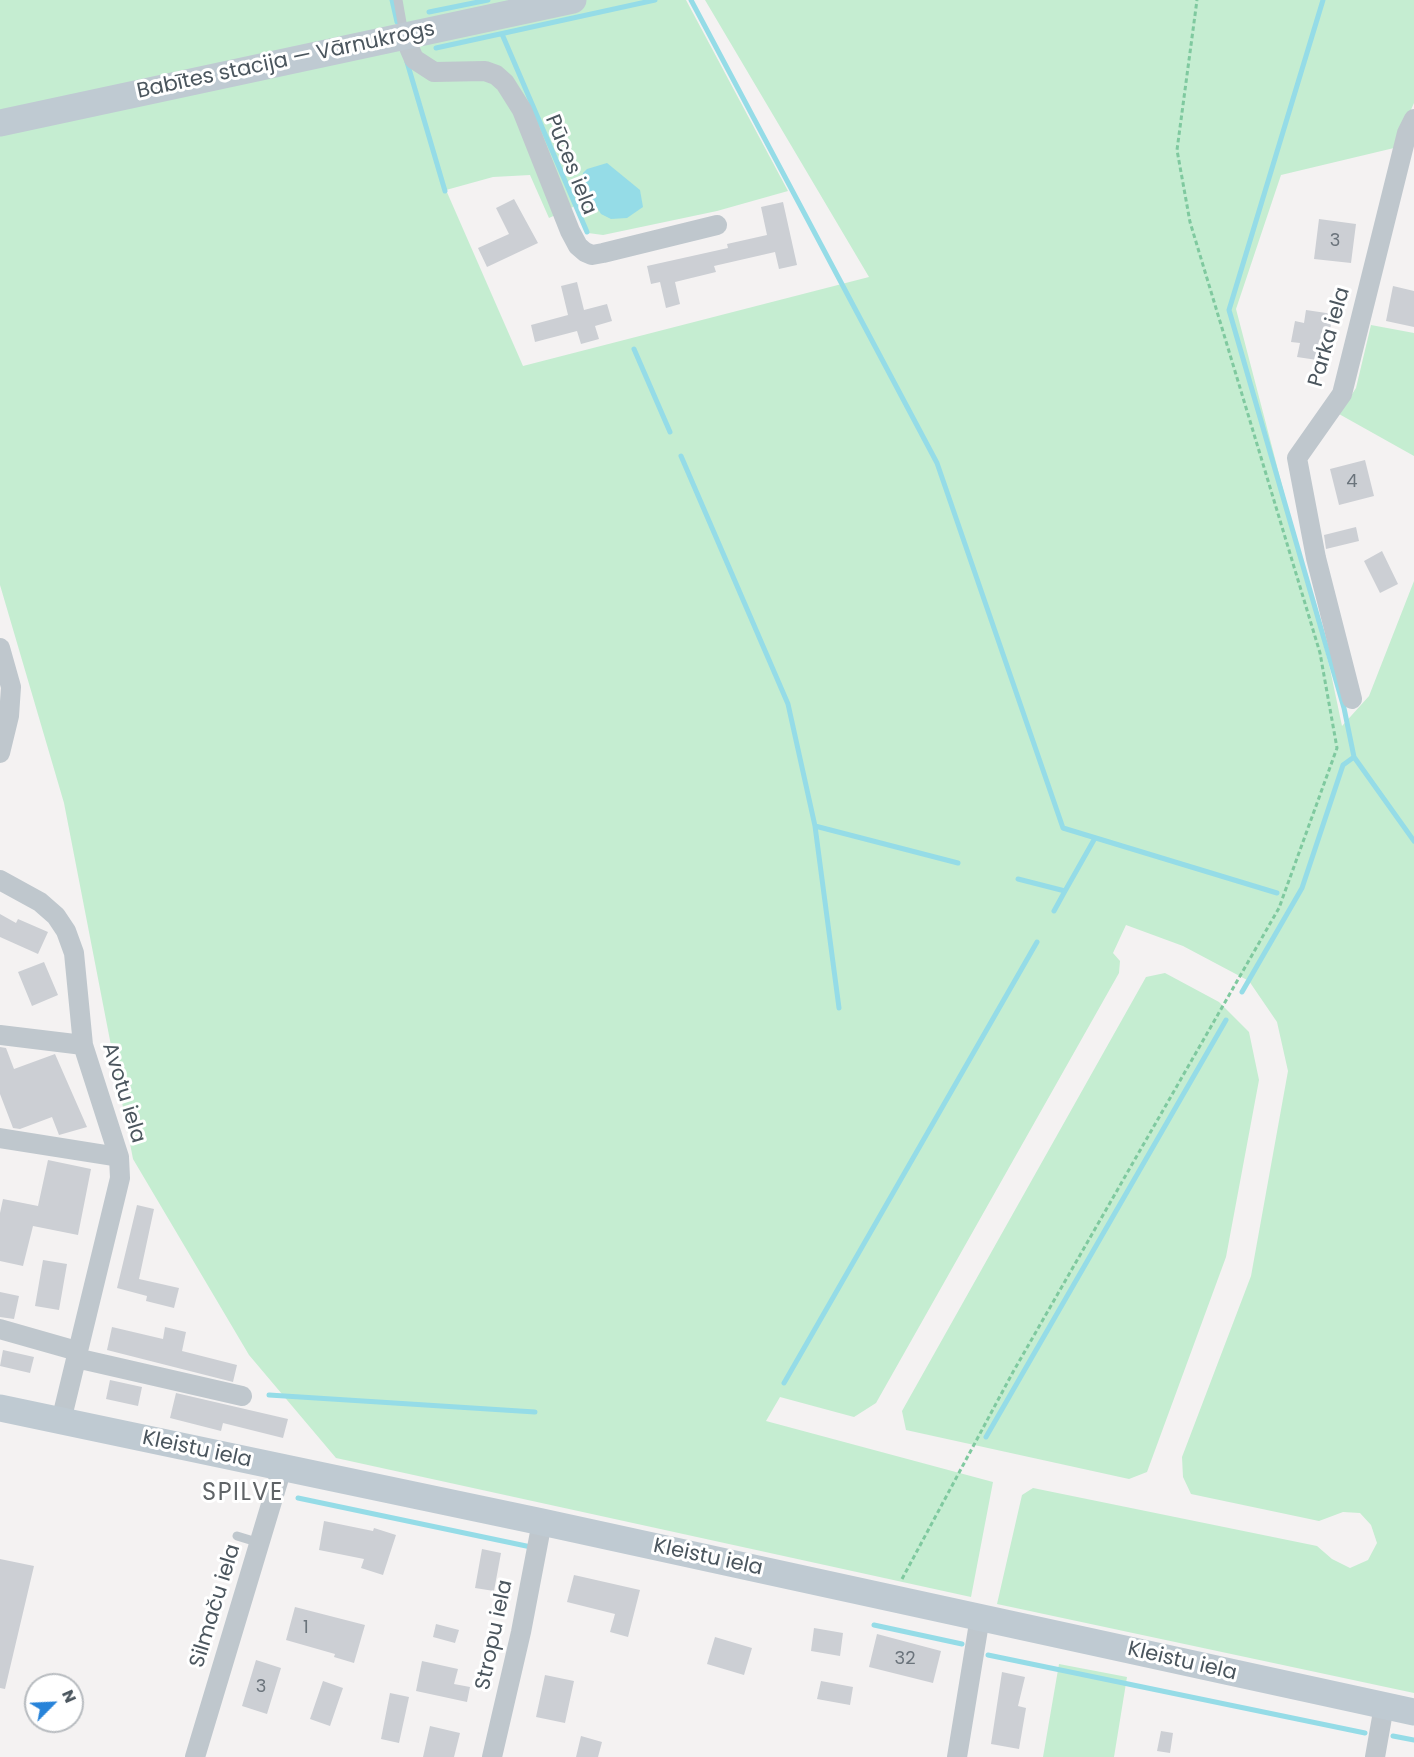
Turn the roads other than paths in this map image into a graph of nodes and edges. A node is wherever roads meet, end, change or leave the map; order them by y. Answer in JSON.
{"nodes":[{"id":1,"x":398,"y":0,"type":"edge"},
{"id":2,"x":573,"y":0,"type":"edge"},
{"id":3,"x":404,"y":36,"type":"junction"},
{"id":4,"x":1414,"y":119,"type":"edge"},
{"id":5,"x":0,"y":123,"type":"edge"},
{"id":6,"x":717,"y":225,"type":"dead end"},
{"id":7,"x":0,"y":648,"type":"edge"},
{"id":8,"x":1352,"y":699,"type":"dead end"},
{"id":9,"x":0,"y":753,"type":"edge"},
{"id":10,"x":0,"y":880,"type":"edge"},
{"id":11,"x":0,"y":1035,"type":"edge"},
{"id":12,"x":83,"y":1046,"type":"junction"},
{"id":13,"x":1,"y":1139,"type":"edge"},
{"id":14,"x":119,"y":1157,"type":"junction"},
{"id":15,"x":0,"y":1329,"type":"edge"},
{"id":16,"x":77,"y":1355,"type":"junction"},
{"id":17,"x":242,"y":1396,"type":"dead end"},
{"id":18,"x":0,"y":1408,"type":"edge"},
{"id":19,"x":61,"y":1421,"type":"junction"},
{"id":20,"x":282,"y":1468,"type":"junction"},
{"id":21,"x":542,"y":1522,"type":"junction"},
{"id":22,"x":237,"y":1536,"type":"dead end"},
{"id":23,"x":261,"y":1543,"type":"junction"},
{"id":24,"x":980,"y":1617,"type":"junction"},
{"id":25,"x":1383,"y":1706,"type":"junction"},
{"id":26,"x":1414,"y":1712,"type":"edge"},
{"id":27,"x":195,"y":1757,"type":"edge"},
{"id":28,"x":492,"y":1757,"type":"edge"},
{"id":29,"x":957,"y":1757,"type":"edge"},
{"id":30,"x":1376,"y":1757,"type":"edge"}],
"edges":[{"from":1,"to":3,"type":"lane"},
{"from":2,"to":3,"type":"street","name":"Babītes stacija — Vārnukrogs"},
{"from":3,"to":5,"type":"street","name":"Babītes stacija — Vārnukrogs"},
{"from":3,"to":6,"type":"street","name":"Pūces iela"},
{"from":4,"to":8,"type":"street","name":"Parka iela"},
{"from":7,"to":9,"type":"street"},
{"from":10,"to":12,"type":"street","name":"Avotu iela"},
{"from":11,"to":12,"type":"street"},
{"from":12,"to":14,"type":"street","name":"Avotu iela"},
{"from":13,"to":14,"type":"street"},
{"from":14,"to":16,"type":"street","name":"Avotu iela"},
{"from":15,"to":16,"type":"street"},
{"from":16,"to":17,"type":"street"},
{"from":16,"to":19,"type":"street","name":"Avotu iela"},
{"from":18,"to":19,"type":"street","name":"Kleistu iela"},
{"from":19,"to":20,"type":"street","name":"Kleistu iela"},
{"from":20,"to":21,"type":"street","name":"Kleistu iela"},
{"from":20,"to":23,"type":"street","name":"Silmaču iela"},
{"from":21,"to":24,"type":"street","name":"Kleistu iela"},
{"from":21,"to":28,"type":"street","name":"Stropu iela"},
{"from":22,"to":23,"type":"lane"},
{"from":23,"to":27,"type":"street","name":"Silmaču iela"},
{"from":24,"to":25,"type":"street","name":"Kleistu iela"},
{"from":24,"to":29,"type":"street"},
{"from":25,"to":26,"type":"street","name":"Kleistu iela"},
{"from":25,"to":30,"type":"street"}]}
